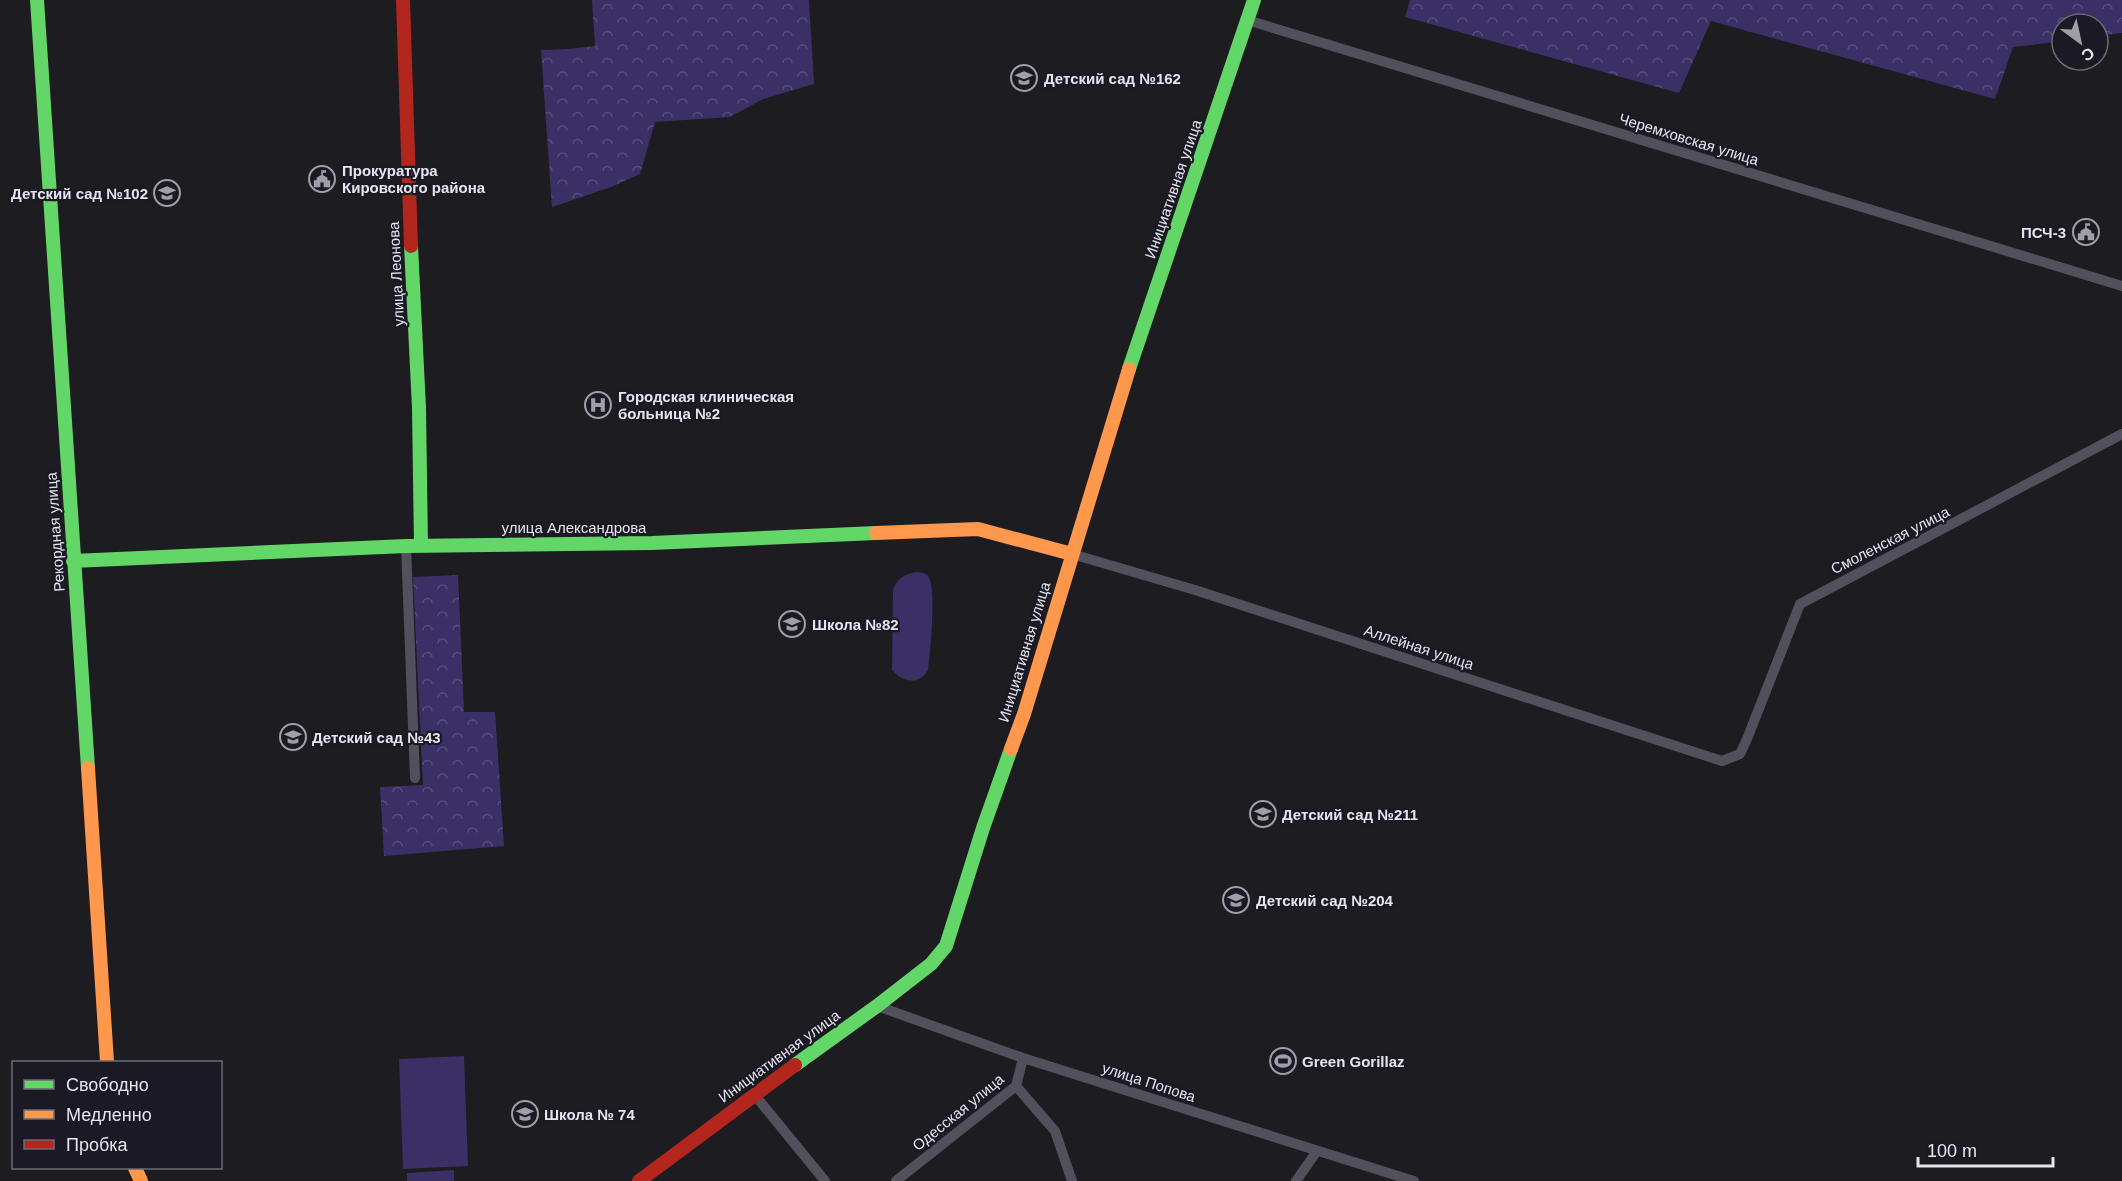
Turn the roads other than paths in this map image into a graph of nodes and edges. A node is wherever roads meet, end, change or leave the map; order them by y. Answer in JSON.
{"nodes":[{"id":1,"x":38,"y":0,"type":"edge"},
{"id":2,"x":403,"y":0,"type":"edge"},
{"id":3,"x":1254,"y":0,"type":"edge"},
{"id":4,"x":1247,"y":20,"type":"junction"},
{"id":5,"x":2122,"y":286,"type":"edge"},
{"id":6,"x":2122,"y":434,"type":"edge"},
{"id":7,"x":406,"y":546,"type":"junction"},
{"id":8,"x":421,"y":546,"type":"junction"},
{"id":9,"x":1072,"y":554,"type":"junction"},
{"id":10,"x":73,"y":561,"type":"junction"},
{"id":11,"x":1748,"y":739,"type":"joint"},
{"id":12,"x":415,"y":778,"type":"dead end"},
{"id":13,"x":877,"y":1006,"type":"junction"},
{"id":14,"x":1023,"y":1058,"type":"junction"},
{"id":15,"x":107,"y":1061,"type":"edge"},
{"id":16,"x":1016,"y":1086,"type":"junction"},
{"id":17,"x":754,"y":1094,"type":"junction"},
{"id":18,"x":1317,"y":1151,"type":"junction"},
{"id":19,"x":903,"y":1179,"type":"edge"},
{"id":20,"x":639,"y":1181,"type":"edge"},
{"id":21,"x":825,"y":1181,"type":"edge"},
{"id":22,"x":1072,"y":1181,"type":"edge"},
{"id":23,"x":1296,"y":1181,"type":"edge"},
{"id":24,"x":1414,"y":1181,"type":"edge"}],
"edges":[{"from":1,"to":10,"type":"main road","name":"Рекордная улица"},
{"from":2,"to":8,"type":"main road","name":"улица Леонова"},
{"from":3,"to":4,"type":"main road","name":"Инициативная улица"},
{"from":4,"to":5,"type":"street","name":"Черемховская улица"},
{"from":4,"to":9,"type":"main road","name":"Инициативная улица"},
{"from":6,"to":11,"type":"street","name":"Смоленская улица"},
{"from":7,"to":8,"type":"main road","name":"улица Александрова"},
{"from":7,"to":10,"type":"main road","name":"улица Александрова"},
{"from":7,"to":12,"type":"street"},
{"from":8,"to":9,"type":"main road","name":"улица Александрова"},
{"from":9,"to":11,"type":"street","name":"Аллейная улица"},
{"from":9,"to":13,"type":"main road","name":"Инициативная улица"},
{"from":10,"to":15,"type":"main road","name":"Рекордная улица"},
{"from":13,"to":14,"type":"street","name":"улица Попова"},
{"from":13,"to":17,"type":"main road","name":"Инициативная улица"},
{"from":14,"to":16,"type":"street","name":"Одесская улица"},
{"from":14,"to":18,"type":"street","name":"улица Попова"},
{"from":16,"to":19,"type":"street","name":"Одесская улица"},
{"from":16,"to":22,"type":"street"},
{"from":17,"to":20,"type":"main road","name":"Инициативная улица"},
{"from":17,"to":21,"type":"street"},
{"from":18,"to":23,"type":"street"},
{"from":18,"to":24,"type":"street","name":"улица Попова"}]}
